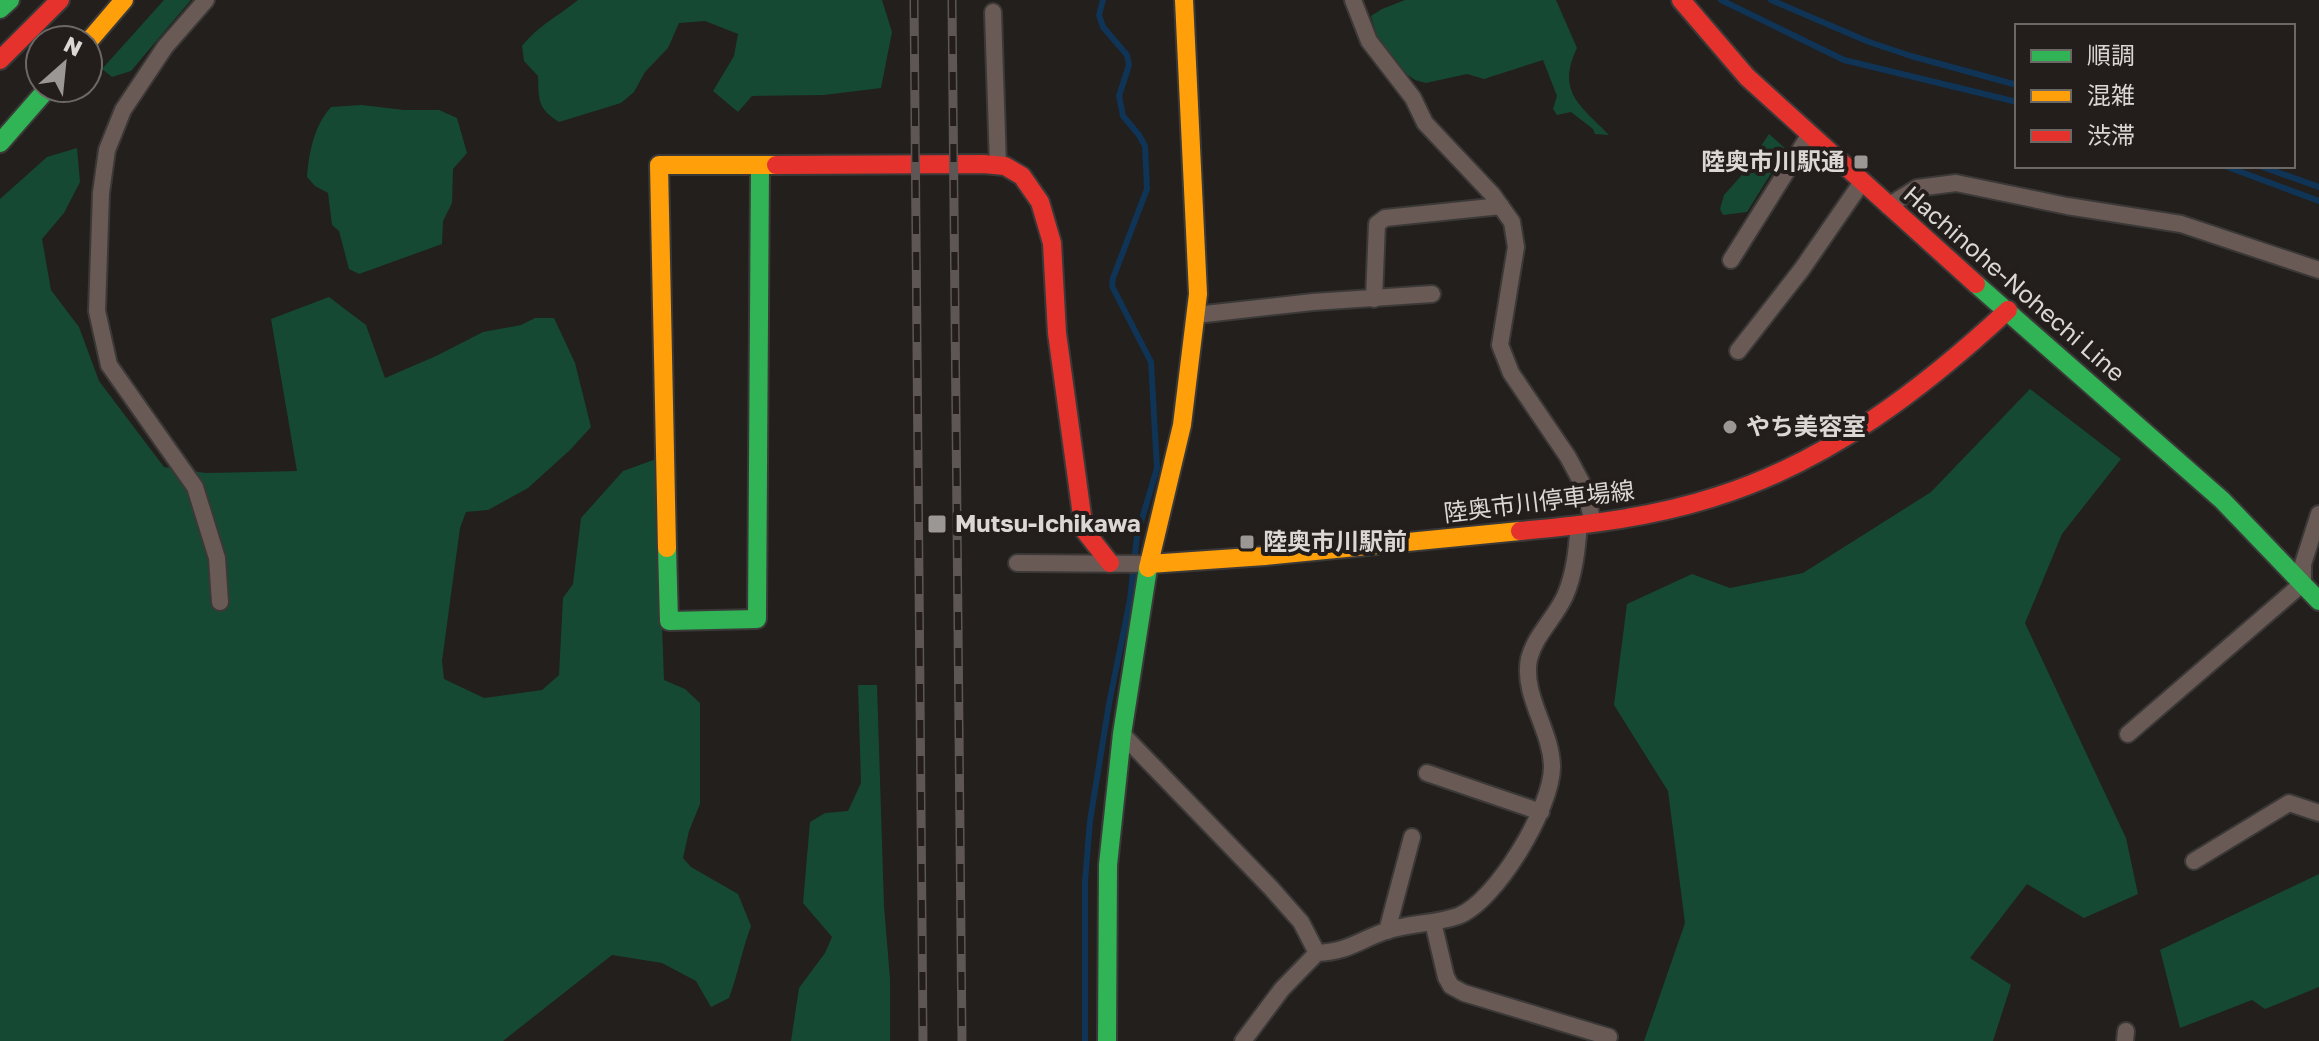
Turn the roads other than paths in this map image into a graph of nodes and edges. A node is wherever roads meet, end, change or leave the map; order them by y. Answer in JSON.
{"nodes":[{"id":1,"x":10,"y":0,"type":"edge"},
{"id":2,"x":60,"y":0,"type":"edge"},
{"id":3,"x":124,"y":0,"type":"edge"},
{"id":4,"x":206,"y":0,"type":"edge"},
{"id":5,"x":1184,"y":0,"type":"edge"},
{"id":6,"x":1353,"y":0,"type":"edge"},
{"id":7,"x":1681,"y":0,"type":"edge"},
{"id":8,"x":0,"y":9,"type":"edge"},
{"id":9,"x":993,"y":12,"type":"dead end"},
{"id":10,"x":103,"y":24,"type":"edge"},
{"id":11,"x":0,"y":60,"type":"edge"},
{"id":12,"x":34,"y":104,"type":"edge"},
{"id":13,"x":1810,"y":134,"type":"junction"},
{"id":14,"x":0,"y":143,"type":"edge"},
{"id":15,"x":760,"y":166,"type":"junction"},
{"id":16,"x":998,"y":166,"type":"junction"},
{"id":17,"x":1862,"y":182,"type":"junction"},
{"id":18,"x":1501,"y":206,"type":"junction"},
{"id":19,"x":1888,"y":206,"type":"junction"},
{"id":20,"x":1731,"y":260,"type":"dead end"},
{"id":21,"x":2319,"y":270,"type":"edge"},
{"id":22,"x":1432,"y":294,"type":"dead end"},
{"id":23,"x":1374,"y":299,"type":"junction"},
{"id":24,"x":2008,"y":310,"type":"junction"},
{"id":25,"x":1196,"y":315,"type":"junction"},
{"id":26,"x":1738,"y":351,"type":"dead end"},
{"id":27,"x":2319,"y":514,"type":"edge"},
{"id":28,"x":1586,"y":523,"type":"junction"},
{"id":29,"x":1017,"y":563,"type":"dead end"},
{"id":30,"x":1110,"y":563,"type":"junction"},
{"id":31,"x":1149,"y":564,"type":"junction"},
{"id":32,"x":2314,"y":592,"type":"edge"},
{"id":33,"x":220,"y":602,"type":"dead end"},
{"id":34,"x":1122,"y":734,"type":"junction"},
{"id":35,"x":2128,"y":734,"type":"dead end"},
{"id":36,"x":1427,"y":773,"type":"dead end"},
{"id":37,"x":1541,"y":812,"type":"junction"},
{"id":38,"x":2319,"y":813,"type":"edge"},
{"id":39,"x":1412,"y":837,"type":"dead end"},
{"id":40,"x":2194,"y":861,"type":"dead end"},
{"id":41,"x":1433,"y":922,"type":"junction"},
{"id":42,"x":1387,"y":931,"type":"junction"},
{"id":43,"x":1317,"y":953,"type":"junction"},
{"id":44,"x":1609,"y":1037,"type":"dead end"},
{"id":45,"x":1107,"y":1041,"type":"edge"},
{"id":46,"x":1243,"y":1041,"type":"edge"}],
"edges":[{"from":1,"to":8,"type":"main road"},
{"from":2,"to":11,"type":"main road"},
{"from":3,"to":10,"type":"main road"},
{"from":4,"to":33,"type":"street"},
{"from":5,"to":25,"type":"main road"},
{"from":6,"to":18,"type":"street"},
{"from":7,"to":13,"type":"main road","name":"Hachinohe-Nohechi Line"},
{"from":9,"to":16,"type":"street"},
{"from":12,"to":14,"type":"main road"},
{"from":13,"to":17,"type":"main road","name":"Hachinohe-Nohechi Line"},
{"from":13,"to":20,"type":"street"},
{"from":15,"to":15,"type":"main road"},
{"from":15,"to":16,"type":"main road"},
{"from":16,"to":30,"type":"main road"},
{"from":17,"to":19,"type":"main road","name":"Hachinohe-Nohechi Line"},
{"from":17,"to":26,"type":"street"},
{"from":18,"to":23,"type":"street"},
{"from":18,"to":28,"type":"street"},
{"from":19,"to":21,"type":"street"},
{"from":19,"to":24,"type":"main road","name":"Hachinohe-Nohechi Line"},
{"from":22,"to":23,"type":"street"},
{"from":23,"to":25,"type":"street"},
{"from":24,"to":28,"type":"main road","name":"陸奥市川停車場線"},
{"from":24,"to":32,"type":"main road","name":"Hachinohe-Nohechi Line"},
{"from":25,"to":31,"type":"main road"},
{"from":27,"to":32,"type":"street"},
{"from":28,"to":31,"type":"main road","name":"陸奥市川停車場線"},
{"from":28,"to":37,"type":"street"},
{"from":29,"to":30,"type":"street","name":"陸奥市川停車場線"},
{"from":30,"to":31,"type":"street","name":"陸奥市川停車場線"},
{"from":31,"to":34,"type":"main road"},
{"from":32,"to":35,"type":"street"},
{"from":34,"to":43,"type":"street"},
{"from":34,"to":45,"type":"main road"},
{"from":36,"to":37,"type":"street"},
{"from":37,"to":41,"type":"street"},
{"from":38,"to":40,"type":"street"},
{"from":39,"to":42,"type":"street"},
{"from":41,"to":42,"type":"street"},
{"from":41,"to":44,"type":"street"},
{"from":42,"to":43,"type":"street"},
{"from":43,"to":46,"type":"street"}]}
